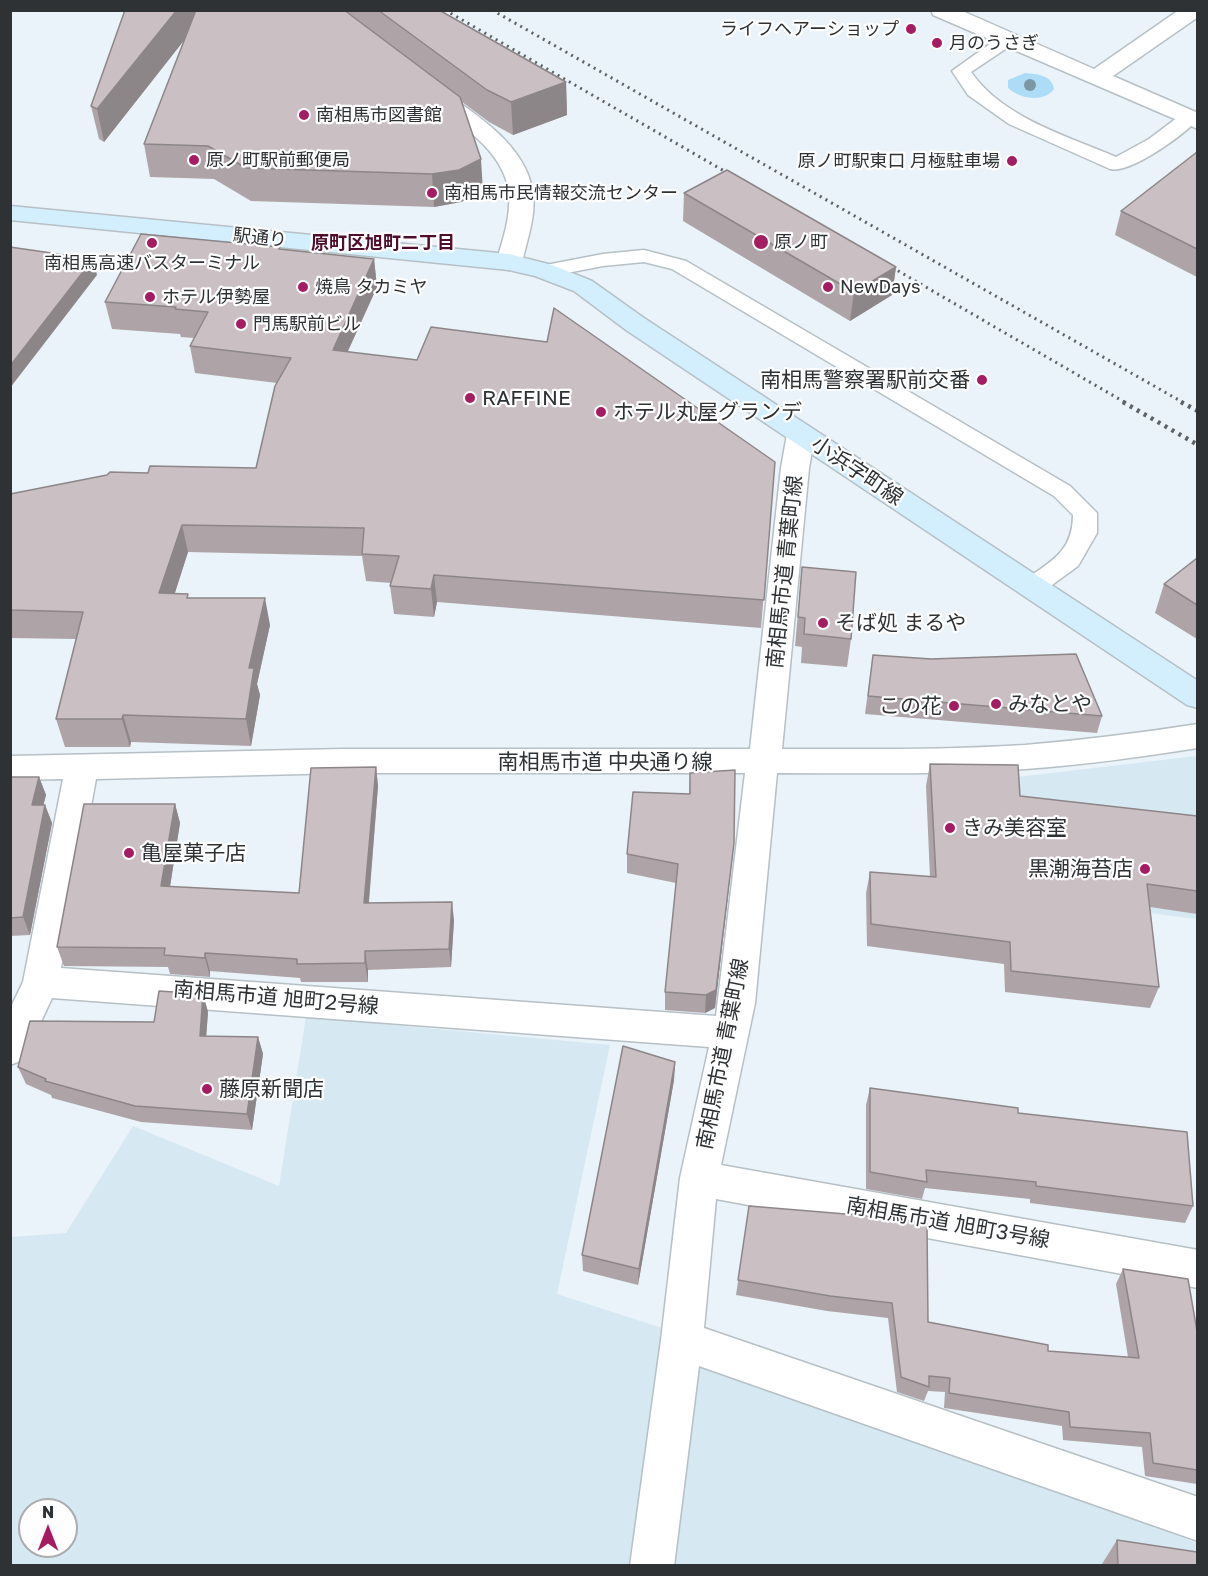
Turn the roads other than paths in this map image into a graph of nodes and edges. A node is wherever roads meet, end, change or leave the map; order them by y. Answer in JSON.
{"nodes":[{"id":1,"x":1194,"y":10,"type":"edge"},
{"id":2,"x":943,"y":11,"type":"edge"},
{"id":3,"x":1007,"y":40,"type":"junction"},
{"id":4,"x":1097,"y":77,"type":"junction"},
{"id":5,"x":414,"y":81,"type":"edge"},
{"id":6,"x":1193,"y":120,"type":"edge"},
{"id":7,"x":10,"y":213,"type":"edge"},
{"id":8,"x":509,"y":262,"type":"junction"},
{"id":9,"x":546,"y":271,"type":"junction"},
{"id":10,"x":801,"y":434,"type":"junction"},
{"id":11,"x":1032,"y":587,"type":"junction"},
{"id":12,"x":1197,"y":697,"type":"edge"},
{"id":13,"x":1197,"y":736,"type":"edge"},
{"id":14,"x":762,"y":763,"type":"junction"},
{"id":15,"x":82,"y":766,"type":"junction"},
{"id":16,"x":10,"y":768,"type":"edge"},
{"id":17,"x":41,"y":982,"type":"junction"},
{"id":18,"x":730,"y":1033,"type":"junction"},
{"id":19,"x":10,"y":1049,"type":"edge"},
{"id":20,"x":699,"y":1178,"type":"junction"},
{"id":21,"x":1197,"y":1269,"type":"edge"},
{"id":22,"x":682,"y":1340,"type":"junction"},
{"id":23,"x":1197,"y":1519,"type":"edge"},
{"id":24,"x":652,"y":1566,"type":"edge"}],
"edges":[{"from":1,"to":4,"type":"street"},
{"from":2,"to":3,"type":"street"},
{"from":3,"to":4,"type":"street"},
{"from":3,"to":6,"type":"lane"},
{"from":4,"to":6,"type":"street"},
{"from":5,"to":8,"type":"street"},
{"from":7,"to":8,"type":"main road","name":"駅通り"},
{"from":8,"to":9,"type":"main road","name":"小浜字町線"},
{"from":9,"to":10,"type":"main road","name":"小浜字町線"},
{"from":9,"to":11,"type":"lane"},
{"from":10,"to":11,"type":"main road","name":"小浜字町線"},
{"from":10,"to":14,"type":"street","name":"南相馬市道 青葉町線"},
{"from":11,"to":12,"type":"main road","name":"小浜字町線"},
{"from":13,"to":14,"type":"street","name":"南相馬市道 中央通り線"},
{"from":14,"to":15,"type":"street","name":"南相馬市道 中央通り線"},
{"from":14,"to":18,"type":"street","name":"南相馬市道 青葉町線"},
{"from":15,"to":16,"type":"street","name":"南相馬市道 中央通り線"},
{"from":15,"to":17,"type":"street"},
{"from":17,"to":18,"type":"street","name":"南相馬市道 旭町2号線"},
{"from":17,"to":19,"type":"street"},
{"from":18,"to":20,"type":"street","name":"南相馬市道 青葉町線"},
{"from":20,"to":21,"type":"street","name":"南相馬市道 旭町3号線"},
{"from":20,"to":22,"type":"street","name":"南相馬市道 青葉町線"},
{"from":22,"to":23,"type":"street"},
{"from":22,"to":24,"type":"street","name":"南相馬市道 青葉町線"}]}
